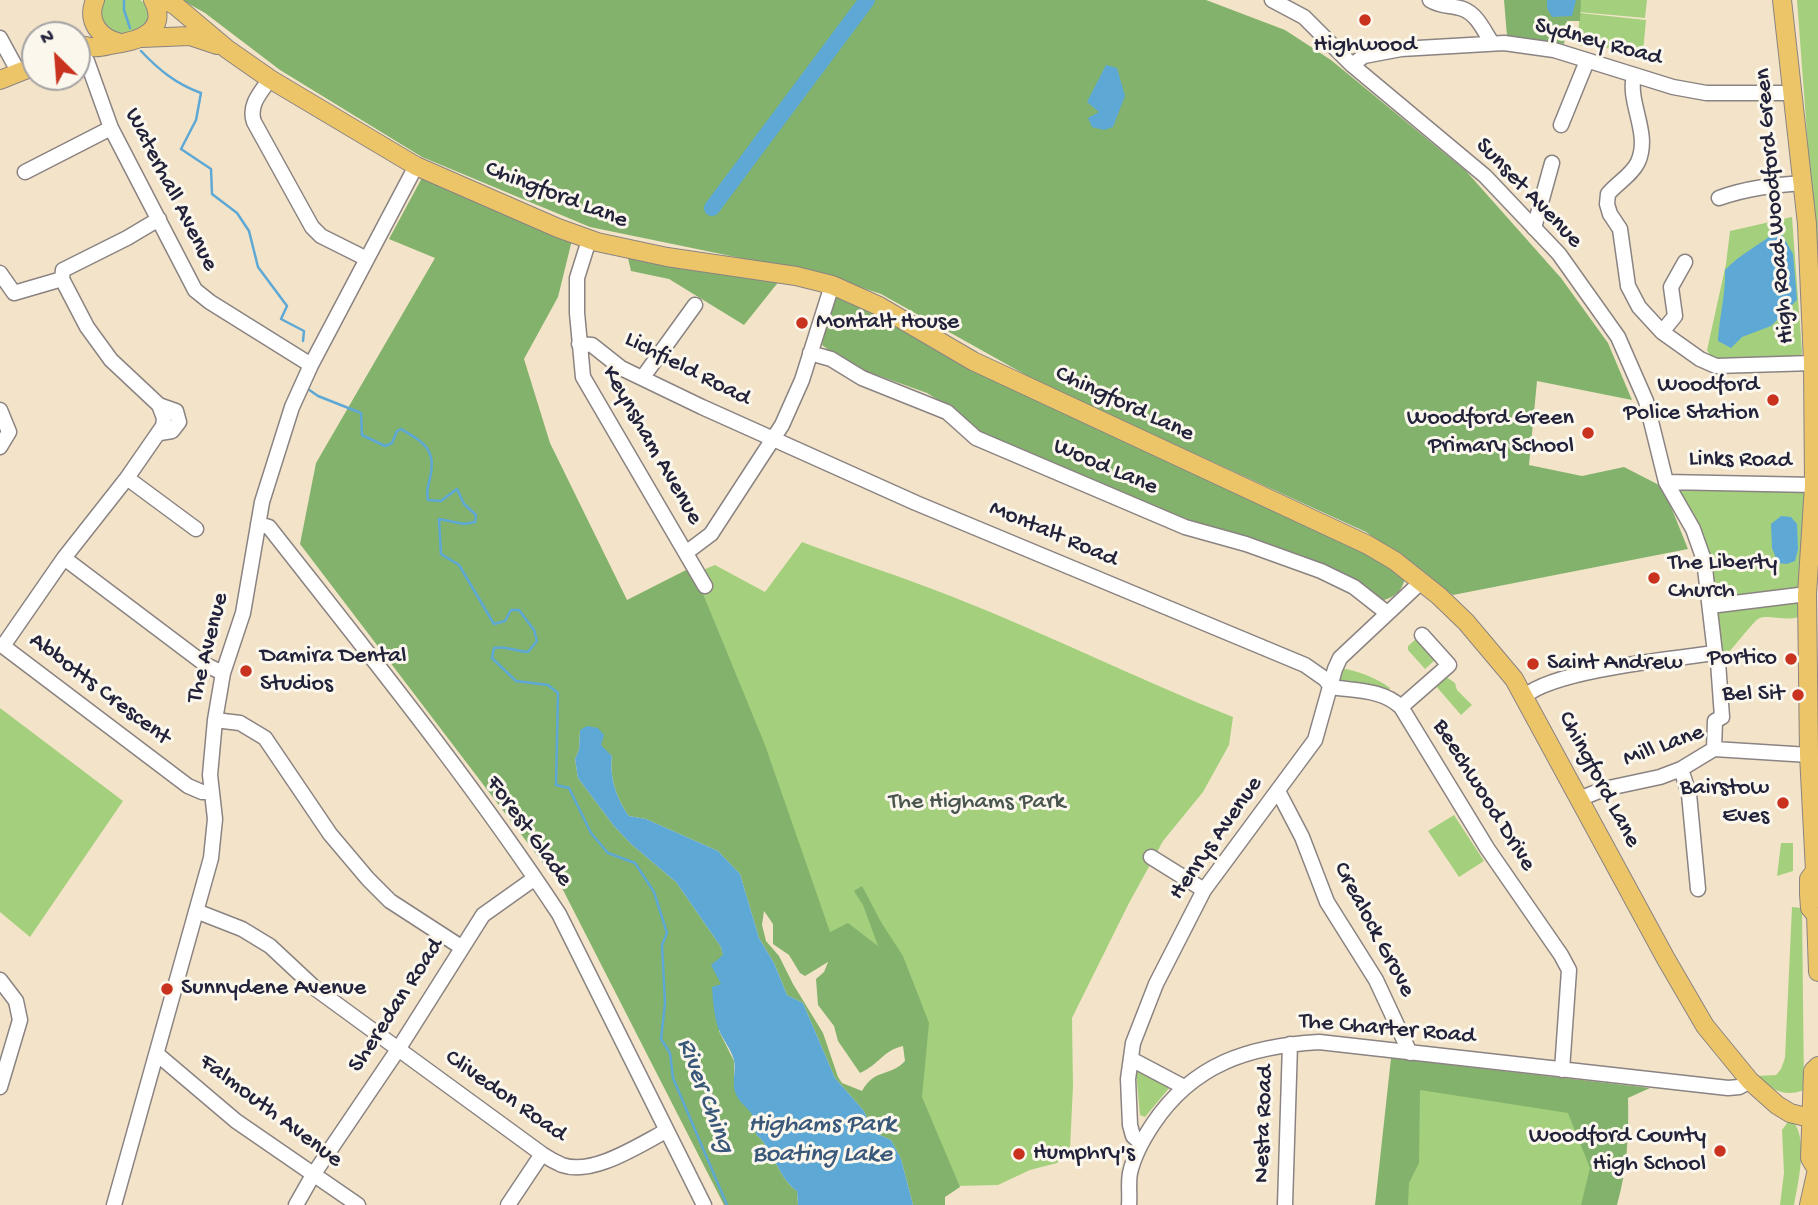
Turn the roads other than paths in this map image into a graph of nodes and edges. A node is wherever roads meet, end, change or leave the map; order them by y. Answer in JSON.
{"nodes":[{"id":1,"x":95,"y":0,"type":"edge"},
{"id":2,"x":153,"y":0,"type":"edge"},
{"id":3,"x":165,"y":0,"type":"edge"},
{"id":4,"x":1272,"y":0,"type":"edge"},
{"id":5,"x":1430,"y":0,"type":"edge"},
{"id":6,"x":1782,"y":0,"type":"edge"},
{"id":7,"x":94,"y":22,"type":"junction"},
{"id":8,"x":91,"y":27,"type":"edge"},
{"id":9,"x":132,"y":41,"type":"junction"},
{"id":10,"x":1492,"y":43,"type":"junction"},
{"id":11,"x":2,"y":47,"type":"edge"},
{"id":12,"x":91,"y":48,"type":"edge"},
{"id":13,"x":227,"y":49,"type":"junction"},
{"id":14,"x":1587,"y":61,"type":"junction"},
{"id":15,"x":21,"y":64,"type":"edge"},
{"id":16,"x":1352,"y":65,"type":"junction"},
{"id":17,"x":21,"y":71,"type":"edge"},
{"id":18,"x":91,"y":75,"type":"edge"},
{"id":19,"x":1634,"y":75,"type":"junction"},
{"id":20,"x":270,"y":79,"type":"junction"},
{"id":21,"x":0,"y":80,"type":"edge"},
{"id":22,"x":1793,"y":93,"type":"junction"},
{"id":23,"x":1561,"y":125,"type":"dead end"},
{"id":24,"x":111,"y":128,"type":"junction"},
{"id":25,"x":1552,"y":163,"type":"dead end"},
{"id":26,"x":416,"y":166,"type":"junction"},
{"id":27,"x":25,"y":172,"type":"dead end"},
{"id":28,"x":1803,"y":183,"type":"junction"},
{"id":29,"x":1719,"y":198,"type":"dead end"},
{"id":30,"x":159,"y":219,"type":"junction"},
{"id":31,"x":1813,"y":224,"type":"edge"},
{"id":32,"x":1534,"y":228,"type":"junction"},
{"id":33,"x":589,"y":240,"type":"junction"},
{"id":34,"x":367,"y":259,"type":"junction"},
{"id":35,"x":1685,"y":262,"type":"dead end"},
{"id":36,"x":0,"y":273,"type":"edge"},
{"id":37,"x":62,"y":279,"type":"junction"},
{"id":38,"x":832,"y":285,"type":"junction"},
{"id":39,"x":695,"y":305,"type":"dead end"},
{"id":40,"x":1662,"y":332,"type":"junction"},
{"id":41,"x":579,"y":344,"type":"junction"},
{"id":42,"x":810,"y":353,"type":"junction"},
{"id":43,"x":1813,"y":363,"type":"junction"},
{"id":44,"x":311,"y":365,"type":"junction"},
{"id":45,"x":643,"y":377,"type":"junction"},
{"id":46,"x":0,"y":410,"type":"edge"},
{"id":47,"x":774,"y":439,"type":"junction"},
{"id":48,"x":0,"y":447,"type":"edge"},
{"id":49,"x":127,"y":478,"type":"junction"},
{"id":50,"x":1666,"y":482,"type":"junction"},
{"id":51,"x":1814,"y":485,"type":"junction"},
{"id":52,"x":258,"y":524,"type":"junction"},
{"id":53,"x":195,"y":529,"type":"dead end"},
{"id":54,"x":687,"y":552,"type":"junction"},
{"id":55,"x":64,"y":558,"type":"junction"},
{"id":56,"x":1421,"y":582,"type":"junction"},
{"id":57,"x":705,"y":586,"type":"dead end"},
{"id":58,"x":1807,"y":594,"type":"junction"},
{"id":59,"x":1710,"y":606,"type":"junction"},
{"id":60,"x":1387,"y":613,"type":"junction"},
{"id":61,"x":1422,"y":635,"type":"dead end"},
{"id":62,"x":1,"y":646,"type":"edge"},
{"id":63,"x":1813,"y":650,"type":"edge"},
{"id":64,"x":1715,"y":653,"type":"junction"},
{"id":65,"x":223,"y":673,"type":"junction"},
{"id":66,"x":1331,"y":687,"type":"junction"},
{"id":67,"x":1525,"y":696,"type":"junction"},
{"id":68,"x":1401,"y":708,"type":"junction"},
{"id":69,"x":215,"y":720,"type":"junction"},
{"id":70,"x":1714,"y":749,"type":"junction"},
{"id":71,"x":1813,"y":765,"type":"edge"},
{"id":72,"x":1681,"y":769,"type":"junction"},
{"id":73,"x":1278,"y":791,"type":"junction"},
{"id":74,"x":212,"y":792,"type":"junction"},
{"id":75,"x":1579,"y":799,"type":"junction"},
{"id":76,"x":1151,"y":857,"type":"dead end"},
{"id":77,"x":1816,"y":872,"type":"edge"},
{"id":78,"x":535,"y":878,"type":"junction"},
{"id":79,"x":1698,"y":889,"type":"dead end"},
{"id":80,"x":1204,"y":890,"type":"junction"},
{"id":81,"x":196,"y":911,"type":"junction"},
{"id":82,"x":1817,"y":914,"type":"edge"},
{"id":83,"x":1817,"y":936,"type":"edge"},
{"id":84,"x":461,"y":947,"type":"junction"},
{"id":85,"x":1818,"y":972,"type":"edge"},
{"id":86,"x":0,"y":980,"type":"edge"},
{"id":87,"x":1290,"y":1044,"type":"junction"},
{"id":88,"x":399,"y":1048,"type":"junction"},
{"id":89,"x":1410,"y":1053,"type":"junction"},
{"id":90,"x":157,"y":1054,"type":"junction"},
{"id":91,"x":1131,"y":1059,"type":"junction"},
{"id":92,"x":1818,"y":1066,"type":"edge"},
{"id":93,"x":1562,"y":1070,"type":"junction"},
{"id":94,"x":1750,"y":1081,"type":"junction"},
{"id":95,"x":0,"y":1087,"type":"edge"},
{"id":96,"x":1184,"y":1087,"type":"junction"},
{"id":97,"x":1815,"y":1110,"type":"edge"},
{"id":98,"x":666,"y":1131,"type":"junction"},
{"id":99,"x":1141,"y":1143,"type":"junction"},
{"id":100,"x":542,"y":1154,"type":"junction"},
{"id":101,"x":1817,"y":1166,"type":"edge"},
{"id":102,"x":313,"y":1175,"type":"junction"},
{"id":103,"x":114,"y":1205,"type":"edge"},
{"id":104,"x":296,"y":1205,"type":"edge"},
{"id":105,"x":358,"y":1205,"type":"edge"},
{"id":106,"x":508,"y":1205,"type":"edge"},
{"id":107,"x":704,"y":1205,"type":"edge"},
{"id":108,"x":1129,"y":1205,"type":"edge"},
{"id":109,"x":1285,"y":1205,"type":"edge"},
{"id":110,"x":1809,"y":1205,"type":"edge"}],
"edges":[{"from":1,"to":7,"type":"main road"},
{"from":2,"to":9,"type":"main road"},
{"from":3,"to":13,"type":"main road","name":"Chingford Lane"},
{"from":4,"to":16,"type":"street","name":"Sunset Avenue"},
{"from":5,"to":10,"type":"street"},
{"from":6,"to":22,"type":"main road","name":"High Road Woodford Green"},
{"from":7,"to":8,"type":"main road"},
{"from":7,"to":9,"type":"main road"},
{"from":9,"to":12,"type":"main road","name":"Chingford Lane"},
{"from":9,"to":13,"type":"main road","name":"Chingford Lane"},
{"from":10,"to":14,"type":"street","name":"Sydney Road"},
{"from":10,"to":16,"type":"street","name":"Sydney Road"},
{"from":11,"to":15,"type":"street"},
{"from":13,"to":20,"type":"main road","name":"Chingford Lane"},
{"from":14,"to":19,"type":"street","name":"Sydney Road"},
{"from":14,"to":23,"type":"street"},
{"from":16,"to":32,"type":"street","name":"Sunset Avenue"},
{"from":17,"to":21,"type":"main road"},
{"from":18,"to":24,"type":"street","name":"Waterhall Avenue"},
{"from":19,"to":22,"type":"street","name":"Sydney Road"},
{"from":19,"to":40,"type":"street"},
{"from":20,"to":26,"type":"main road","name":"Chingford Lane"},
{"from":20,"to":34,"type":"street"},
{"from":22,"to":28,"type":"main road","name":"High Road Woodford Green"},
{"from":24,"to":27,"type":"street"},
{"from":24,"to":30,"type":"street","name":"Waterhall Avenue"},
{"from":25,"to":32,"type":"street"},
{"from":26,"to":33,"type":"main road","name":"Chingford Lane"},
{"from":26,"to":34,"type":"street","name":"The Avenue"},
{"from":28,"to":29,"type":"street"},
{"from":28,"to":31,"type":"main road","name":"High Road Woodford Green"},
{"from":30,"to":37,"type":"street"},
{"from":30,"to":44,"type":"street","name":"Waterhall Avenue"},
{"from":31,"to":43,"type":"main road","name":"High Road Woodford Green"},
{"from":32,"to":50,"type":"street","name":"Sunset Avenue"},
{"from":33,"to":38,"type":"main road","name":"Chingford Lane"},
{"from":33,"to":41,"type":"street","name":"Keynsham Avenue"},
{"from":34,"to":44,"type":"street","name":"The Avenue"},
{"from":35,"to":40,"type":"street"},
{"from":36,"to":37,"type":"street"},
{"from":37,"to":49,"type":"street","name":"Abbotts Crescent"},
{"from":38,"to":42,"type":"street"},
{"from":38,"to":56,"type":"main road","name":"Chingford Lane"},
{"from":39,"to":45,"type":"street"},
{"from":40,"to":43,"type":"street"},
{"from":41,"to":45,"type":"street","name":"Lichfield Road"},
{"from":41,"to":54,"type":"street","name":"Keynsham Avenue"},
{"from":42,"to":47,"type":"street"},
{"from":42,"to":60,"type":"street","name":"Wood Lane"},
{"from":43,"to":51,"type":"main road","name":"High Road Woodford Green"},
{"from":44,"to":52,"type":"street","name":"The Avenue"},
{"from":45,"to":47,"type":"street","name":"Lichfield Road"},
{"from":46,"to":48,"type":"street"},
{"from":47,"to":54,"type":"street"},
{"from":47,"to":66,"type":"street","name":"Montalt Road"},
{"from":49,"to":53,"type":"street"},
{"from":49,"to":55,"type":"street","name":"Abbotts Crescent"},
{"from":50,"to":51,"type":"street","name":"Links Road"},
{"from":50,"to":59,"type":"street","name":"Sunset Avenue"},
{"from":51,"to":58,"type":"main road","name":"High Road Woodford Green"},
{"from":52,"to":65,"type":"street","name":"The Avenue"},
{"from":52,"to":78,"type":"street","name":"Forest Glade"},
{"from":54,"to":57,"type":"street","name":"Keynsham Avenue"},
{"from":55,"to":62,"type":"street","name":"Abbotts Crescent"},
{"from":55,"to":65,"type":"street"},
{"from":56,"to":60,"type":"street"},
{"from":56,"to":67,"type":"main road","name":"Chingford Lane"},
{"from":58,"to":59,"type":"street"},
{"from":58,"to":63,"type":"main road","name":"High Road Woodford Green"},
{"from":59,"to":64,"type":"street","name":"Sunset Avenue"},
{"from":60,"to":66,"type":"street"},
{"from":61,"to":68,"type":"street"},
{"from":62,"to":74,"type":"street","name":"Abbotts Crescent"},
{"from":63,"to":71,"type":"main road","name":"High Road Woodford Green"},
{"from":64,"to":67,"type":"street"},
{"from":64,"to":70,"type":"street","name":"Sunset Avenue"},
{"from":65,"to":69,"type":"street","name":"The Avenue"},
{"from":66,"to":68,"type":"street","name":"Beechwood Drive"},
{"from":66,"to":73,"type":"street","name":"Henrys Avenue"},
{"from":67,"to":75,"type":"main road","name":"Chingford Lane"},
{"from":68,"to":93,"type":"street","name":"Beechwood Drive"},
{"from":69,"to":74,"type":"street","name":"The Avenue"},
{"from":69,"to":84,"type":"street"},
{"from":70,"to":71,"type":"street","name":"Mill Lane"},
{"from":70,"to":72,"type":"street","name":"Mill Lane"},
{"from":71,"to":77,"type":"main road","name":"High Road Woodford Green"},
{"from":72,"to":75,"type":"street","name":"Mill Lane"},
{"from":72,"to":79,"type":"street"},
{"from":73,"to":80,"type":"street","name":"Henrys Avenue"},
{"from":73,"to":89,"type":"street","name":"Crealock Grove"},
{"from":74,"to":81,"type":"street","name":"The Avenue"},
{"from":75,"to":94,"type":"main road","name":"Chingford Lane"},
{"from":76,"to":80,"type":"street"},
{"from":77,"to":82,"type":"main road","name":"High Road Woodford Green"},
{"from":78,"to":84,"type":"street","name":"Sheredan Road"},
{"from":78,"to":98,"type":"street","name":"Forest Glade"},
{"from":80,"to":91,"type":"street","name":"Henrys Avenue"},
{"from":81,"to":88,"type":"street"},
{"from":81,"to":90,"type":"street","name":"The Avenue"},
{"from":82,"to":83,"type":"main road","name":"High Road Woodford Green"},
{"from":83,"to":85,"type":"main road","name":"High Road Woodford Green"},
{"from":84,"to":88,"type":"street","name":"Sheredan Road"},
{"from":86,"to":95,"type":"street"},
{"from":87,"to":89,"type":"street","name":"The Charter Road"},
{"from":87,"to":96,"type":"street","name":"The Charter Road"},
{"from":87,"to":109,"type":"street","name":"Nesta Road"},
{"from":88,"to":100,"type":"street","name":"Clivedon Road"},
{"from":88,"to":102,"type":"street","name":"Sheredan Road"},
{"from":89,"to":93,"type":"street","name":"The Charter Road"},
{"from":90,"to":102,"type":"street","name":"Falmouth Avenue"},
{"from":90,"to":103,"type":"street","name":"The Avenue"},
{"from":91,"to":96,"type":"street"},
{"from":91,"to":99,"type":"street","name":"Henrys Avenue"},
{"from":92,"to":97,"type":"main road"},
{"from":93,"to":94,"type":"street","name":"The Charter Road"},
{"from":94,"to":97,"type":"main road","name":"Chingford Lane"},
{"from":96,"to":99,"type":"street","name":"The Charter Road"},
{"from":97,"to":101,"type":"main road"},
{"from":98,"to":100,"type":"street","name":"Clivedon Road"},
{"from":98,"to":107,"type":"street","name":"Forest Glade"},
{"from":99,"to":108,"type":"street","name":"The Charter Road"},
{"from":100,"to":106,"type":"street"},
{"from":101,"to":110,"type":"main road"},
{"from":102,"to":104,"type":"street","name":"Sheredan Road"},
{"from":102,"to":105,"type":"street","name":"Falmouth Avenue"}]}
